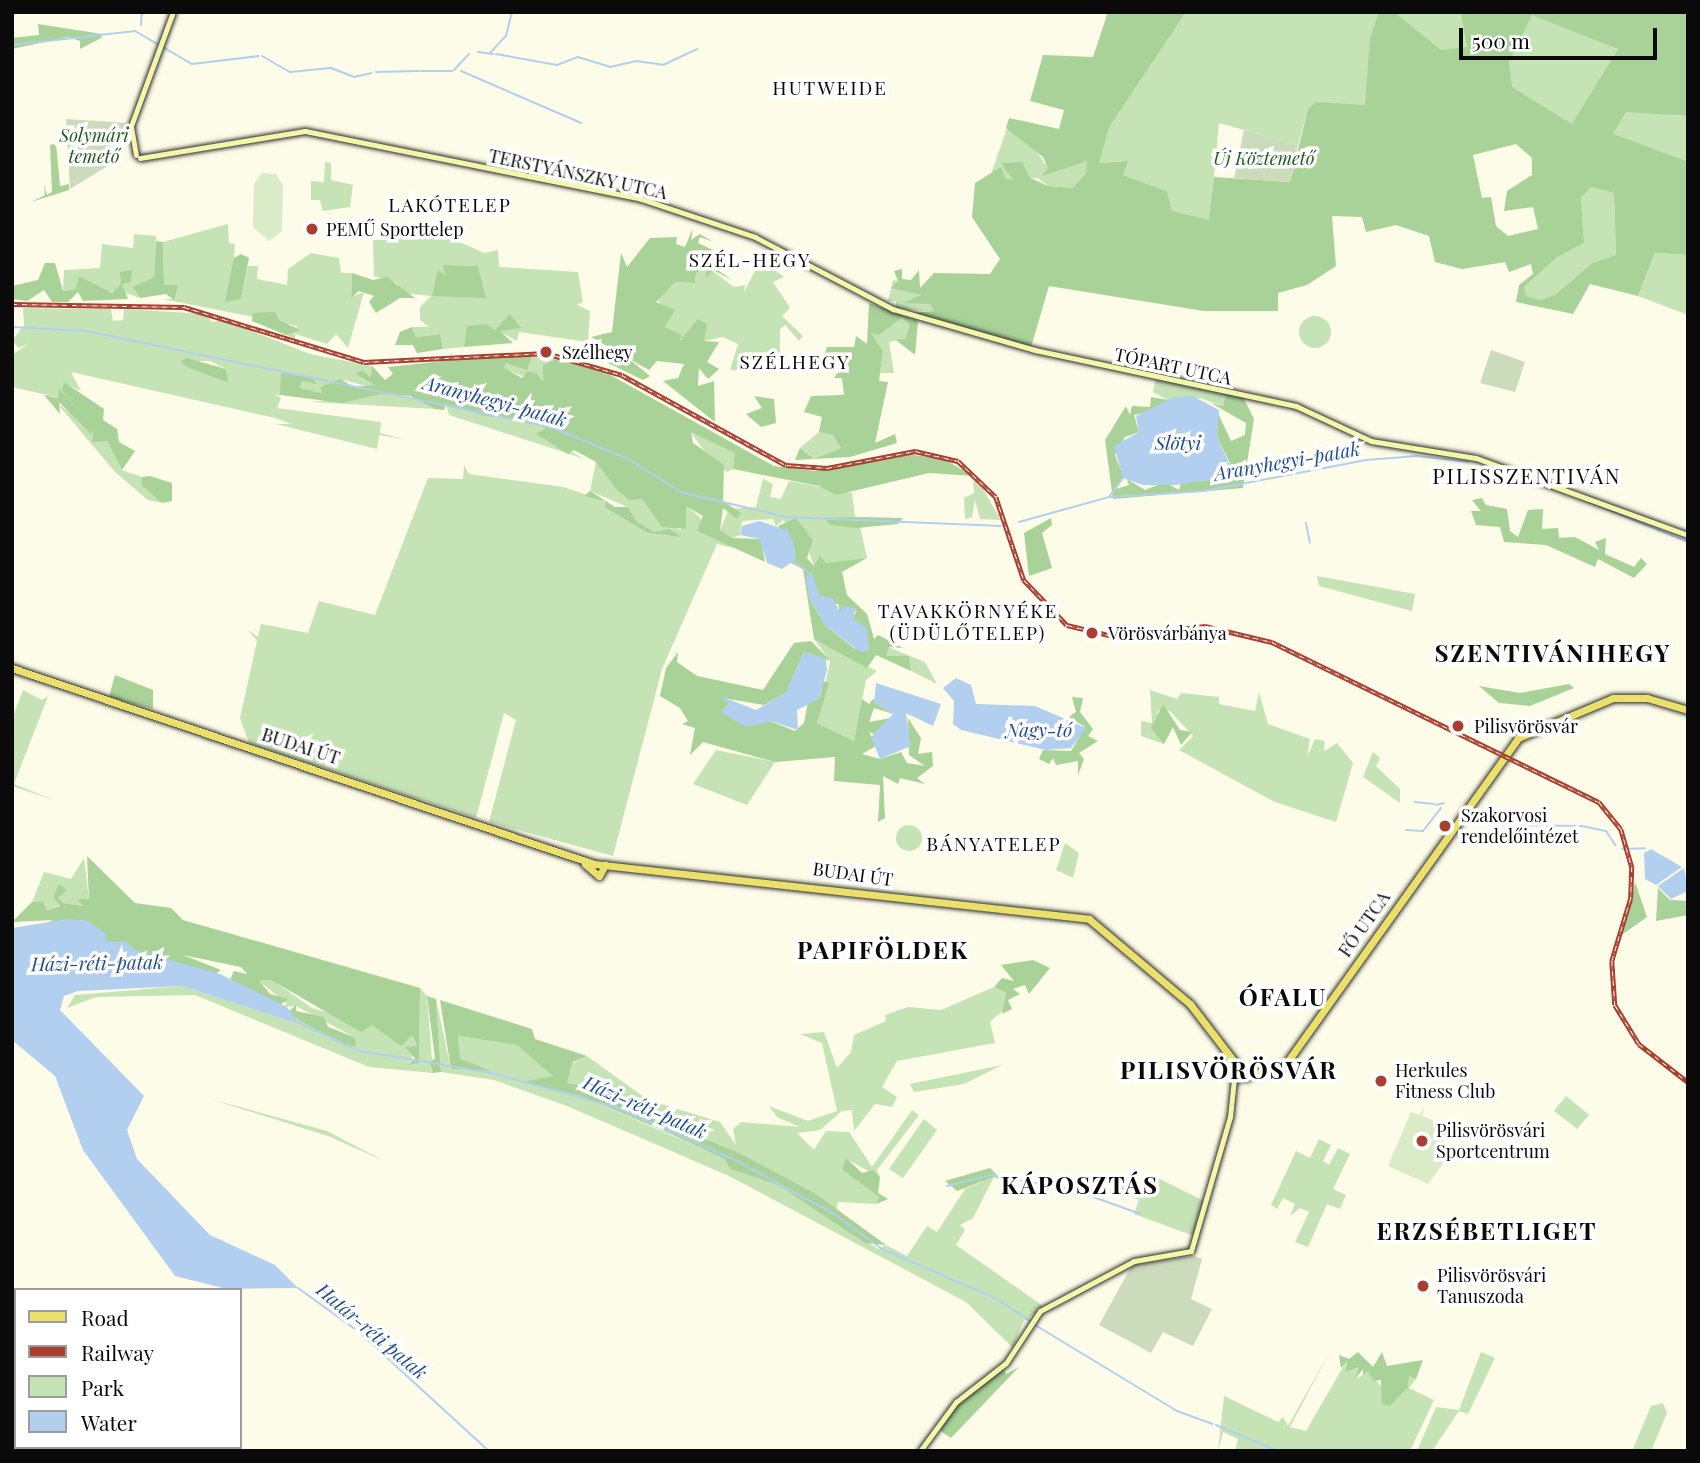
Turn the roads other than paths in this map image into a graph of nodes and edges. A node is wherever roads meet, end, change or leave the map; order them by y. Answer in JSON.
{"nodes":[{"id":1,"x":173,"y":12,"type":"edge"},
{"id":2,"x":1022,"y":347,"type":"joint"},
{"id":3,"x":1688,"y":535,"type":"edge"},
{"id":4,"x":12,"y":667,"type":"edge"},
{"id":5,"x":1688,"y":710,"type":"edge"},
{"id":6,"x":1238,"y":1077,"type":"junction"},
{"id":7,"x":920,"y":1451,"type":"edge"}],
"edges":[{"from":1,"to":2,"type":"main road","name":"TERSTYÁNSZKY UTCA"},
{"from":2,"to":3,"type":"main road","name":"TÓPART UTCA"},
{"from":4,"to":6,"type":"main road","name":"BUDAI ÚT"},
{"from":5,"to":6,"type":"main road","name":"FŐ UTCA"},
{"from":6,"to":7,"type":"main road"}]}
